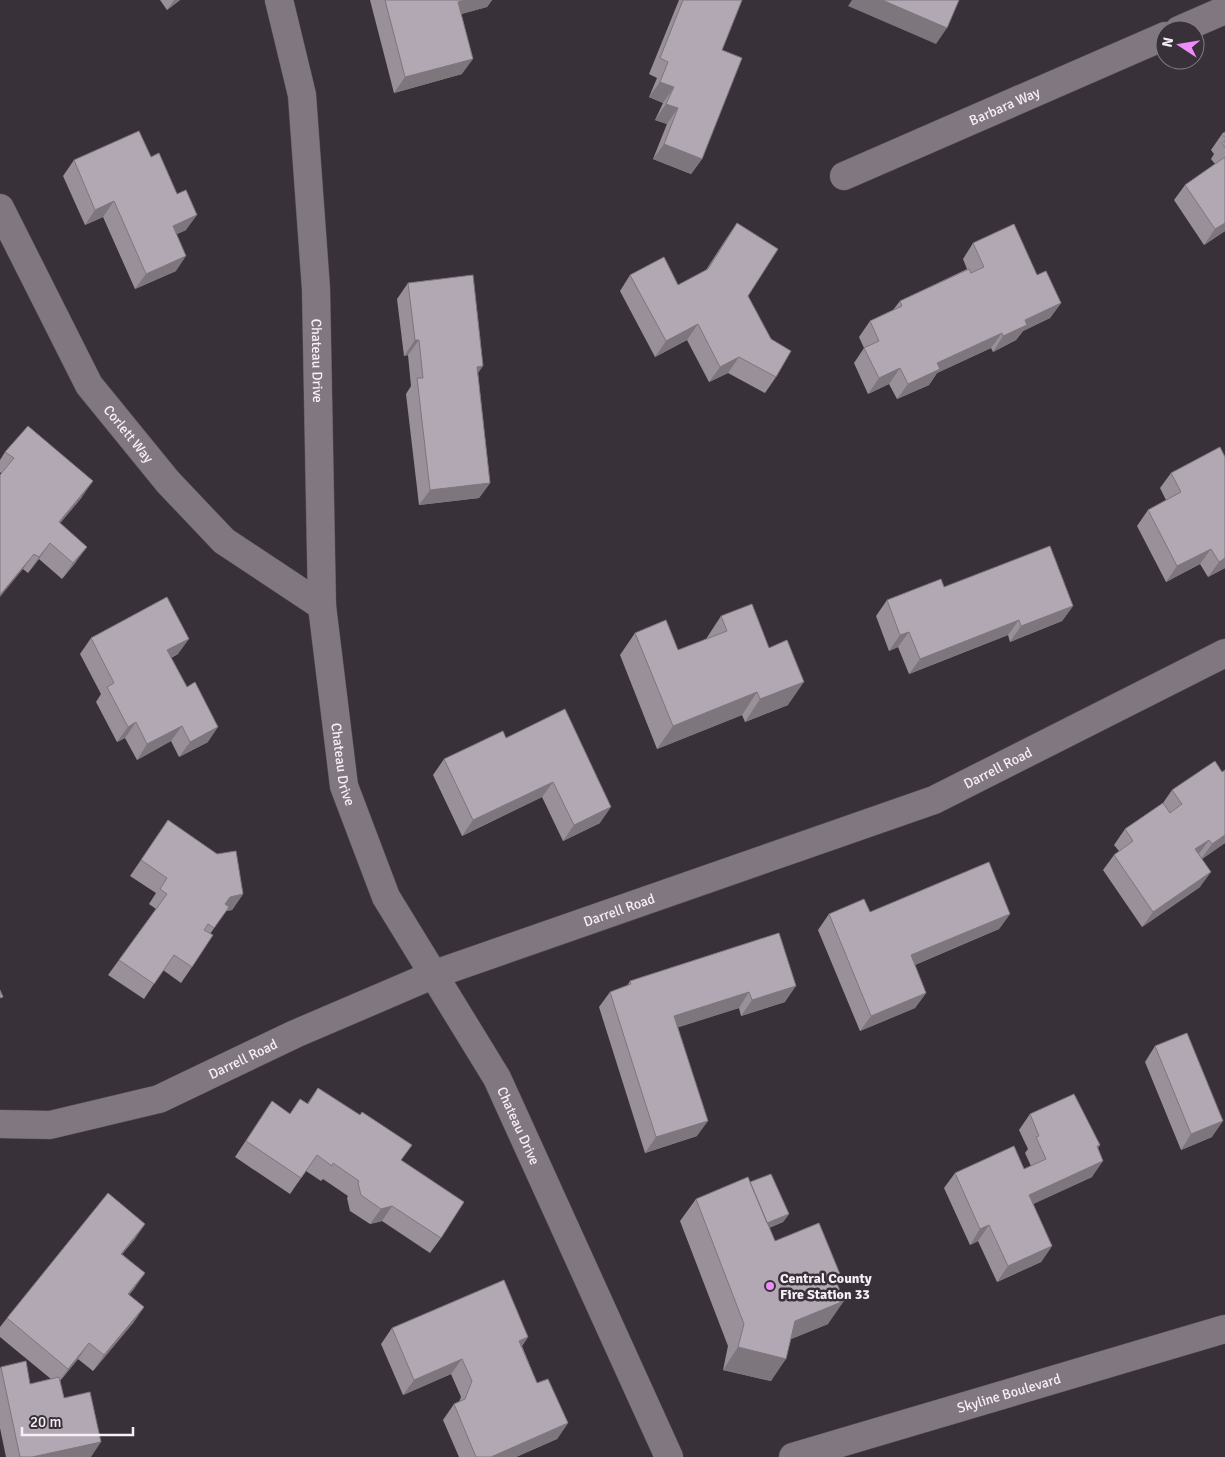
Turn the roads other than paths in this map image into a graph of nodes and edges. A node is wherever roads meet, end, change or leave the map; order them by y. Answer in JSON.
{"nodes":[{"id":1,"x":279,"y":0,"type":"edge"},
{"id":2,"x":1225,"y":10,"type":"edge"},
{"id":3,"x":1202,"y":20,"type":"edge"},
{"id":4,"x":1155,"y":40,"type":"edge"},
{"id":5,"x":844,"y":176,"type":"dead end"},
{"id":6,"x":0,"y":208,"type":"edge"},
{"id":7,"x":322,"y":606,"type":"junction"},
{"id":8,"x":1225,"y":653,"type":"edge"},
{"id":9,"x":435,"y":974,"type":"junction"},
{"id":10,"x":0,"y":1124,"type":"edge"},
{"id":11,"x":1225,"y":1329,"type":"edge"},
{"id":12,"x":669,"y":1457,"type":"edge"},
{"id":13,"x":793,"y":1457,"type":"edge"}],
"edges":[{"from":1,"to":7,"type":"street","name":"Chateau Drive"},
{"from":2,"to":3,"type":"street"},
{"from":4,"to":5,"type":"street","name":"Barbara Way"},
{"from":6,"to":7,"type":"street","name":"Corlett Way"},
{"from":7,"to":9,"type":"street","name":"Chateau Drive"},
{"from":8,"to":9,"type":"street","name":"Darrell Road"},
{"from":9,"to":10,"type":"street","name":"Darrell Road"},
{"from":9,"to":12,"type":"street","name":"Chateau Drive"},
{"from":11,"to":13,"type":"street","name":"Skyline Boulevard"}]}
